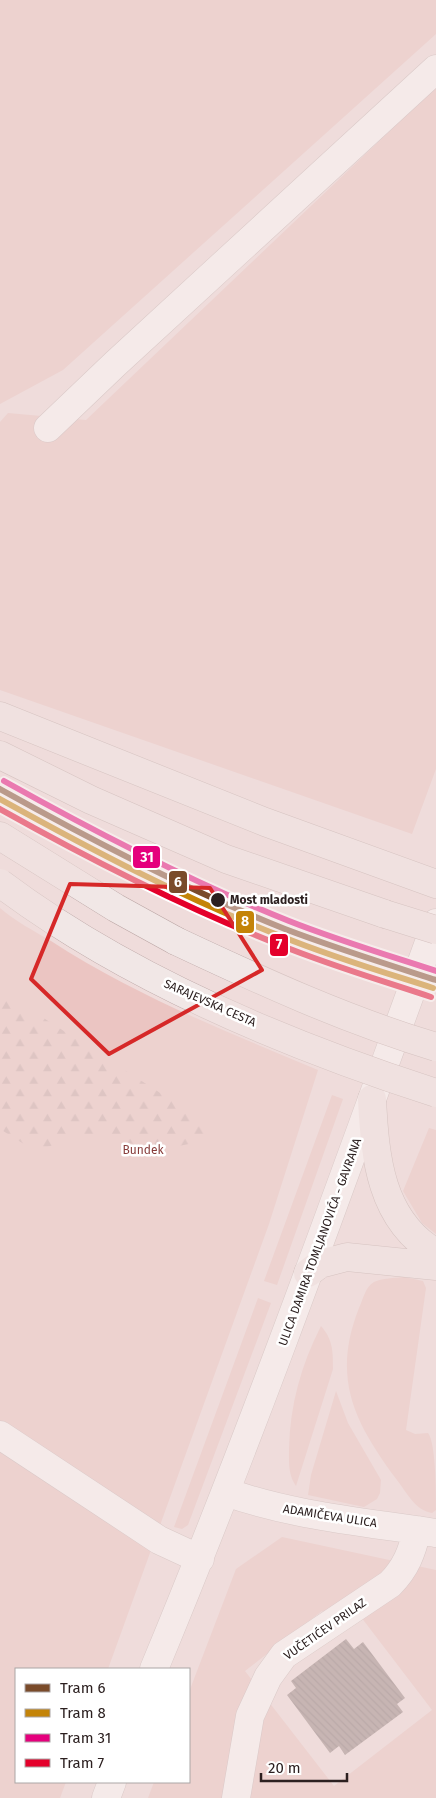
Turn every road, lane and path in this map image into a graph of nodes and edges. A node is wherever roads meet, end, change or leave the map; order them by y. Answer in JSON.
{"nodes":[{"id":1,"x":436,"y":69,"type":"edge"},
{"id":2,"x":48,"y":428,"type":"dead end"},
{"id":3,"x":0,"y":716,"type":"edge"},
{"id":4,"x":0,"y":755,"type":"edge"},
{"id":5,"x":0,"y":836,"type":"edge"},
{"id":6,"x":0,"y":883,"type":"edge"},
{"id":7,"x":436,"y":884,"type":"edge"},
{"id":8,"x":436,"y":923,"type":"edge"},
{"id":9,"x":436,"y":930,"type":"edge"},
{"id":10,"x":436,"y":1047,"type":"edge"},
{"id":11,"x":436,"y":1093,"type":"edge"},
{"id":12,"x":372,"y":1099,"type":"junction"},
{"id":13,"x":436,"y":1253,"type":"edge"},
{"id":14,"x":436,"y":1266,"type":"edge"},
{"id":15,"x":308,"y":1273,"type":"junction"},
{"id":16,"x":0,"y":1435,"type":"edge"},
{"id":17,"x":226,"y":1492,"type":"junction"},
{"id":18,"x":427,"y":1532,"type":"edge"},
{"id":19,"x":200,"y":1559,"type":"junction"},
{"id":20,"x":154,"y":1668,"type":"edge"},
{"id":21,"x":112,"y":1783,"type":"edge"},
{"id":22,"x":106,"y":1798,"type":"edge"},
{"id":23,"x":236,"y":1798,"type":"edge"}],
"edges":[{"from":1,"to":2,"type":"street"},
{"from":3,"to":7,"type":"main road"},
{"from":4,"to":9,"type":"main road","bridge":true},
{"from":5,"to":10,"type":"main road","bridge":true},
{"from":6,"to":11,"type":"main road","name":"SARAJEVSKA CESTA","bridge":true},
{"from":8,"to":12,"type":"street","name":"ULICA DAMIRA TOMLJANOVIĆA - GAVRANA"},
{"from":12,"to":13,"type":"main road"},
{"from":12,"to":15,"type":"street","name":"ULICA DAMIRA TOMLJANOVIĆA - GAVRANA"},
{"from":14,"to":15,"type":"main road"},
{"from":15,"to":17,"type":"street","name":"ULICA DAMIRA TOMLJANOVIĆA - GAVRANA"},
{"from":16,"to":19,"type":"street"},
{"from":17,"to":18,"type":"street","name":"ADAMIČEVA ULICA"},
{"from":17,"to":19,"type":"street","name":"ULICA DAMIRA TOMLJANOVIĆA - GAVRANA"},
{"from":18,"to":23,"type":"street","name":"VUČETIĆEV PRILAZ"},
{"from":19,"to":20,"type":"street","name":"ULICA DAMIRA TOMLJANOVIĆA - GAVRANA"},
{"from":21,"to":22,"type":"street"}]}
